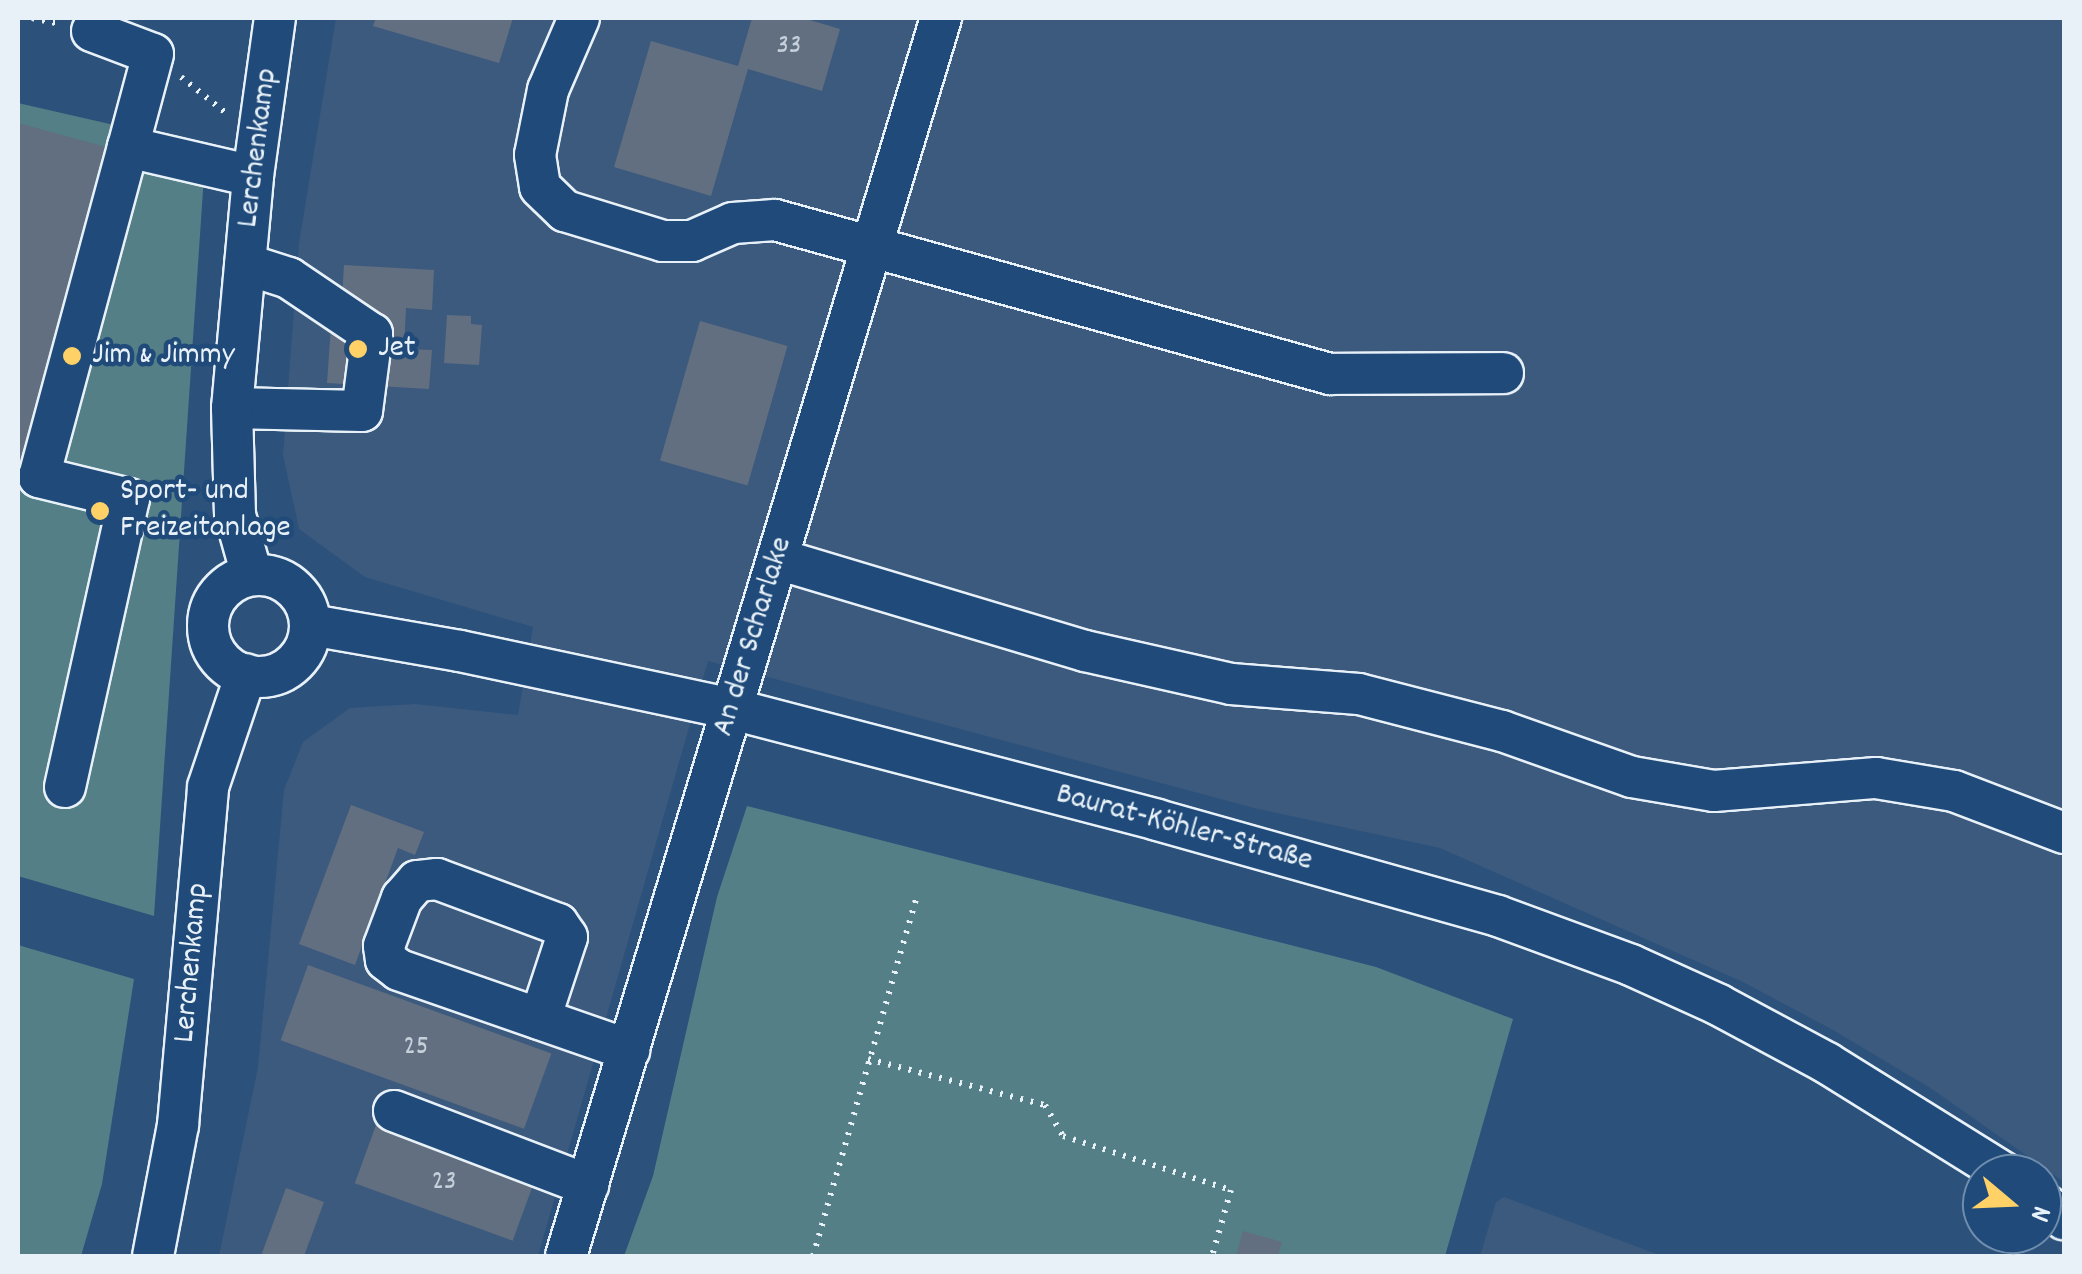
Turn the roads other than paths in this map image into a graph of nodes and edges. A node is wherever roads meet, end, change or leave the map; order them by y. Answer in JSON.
{"nodes":[{"id":1,"x":275,"y":18,"type":"edge"},
{"id":2,"x":579,"y":18,"type":"edge"},
{"id":3,"x":940,"y":18,"type":"edge"},
{"id":4,"x":92,"y":31,"type":"dead end"},
{"id":5,"x":128,"y":147,"type":"junction"},
{"id":6,"x":256,"y":157,"type":"junction"},
{"id":7,"x":872,"y":247,"type":"junction"},
{"id":8,"x":245,"y":264,"type":"junction"},
{"id":9,"x":1502,"y":373,"type":"dead end"},
{"id":10,"x":232,"y":408,"type":"junction"},
{"id":11,"x":778,"y":559,"type":"junction"},
{"id":12,"x":252,"y":575,"type":"junction"},
{"id":13,"x":310,"y":625,"type":"junction"},
{"id":14,"x":246,"y":674,"type":"junction"},
{"id":15,"x":732,"y":709,"type":"junction"},
{"id":16,"x":65,"y":787,"type":"dead end"},
{"id":17,"x":2064,"y":833,"type":"edge"},
{"id":18,"x":540,"y":1018,"type":"junction"},
{"id":19,"x":629,"y":1050,"type":"junction"},
{"id":20,"x":394,"y":1112,"type":"dead end"},
{"id":21,"x":1973,"y":1154,"type":"edge"},
{"id":22,"x":588,"y":1185,"type":"junction"},
{"id":23,"x":153,"y":1256,"type":"edge"},
{"id":24,"x":566,"y":1256,"type":"edge"}],
"edges":[{"from":1,"to":6,"type":"street","name":"Lerchenkamp"},
{"from":2,"to":7,"type":"street"},
{"from":3,"to":7,"type":"street","name":"An der Scharlake"},
{"from":4,"to":5,"type":"street"},
{"from":5,"to":6,"type":"street"},
{"from":5,"to":16,"type":"street"},
{"from":6,"to":8,"type":"street","name":"Lerchenkamp"},
{"from":7,"to":9,"type":"street"},
{"from":7,"to":11,"type":"street","name":"An der Scharlake"},
{"from":8,"to":10,"type":"street","name":"Lerchenkamp"},
{"from":8,"to":10,"type":"street"},
{"from":10,"to":12,"type":"street","name":"Lerchenkamp"},
{"from":11,"to":15,"type":"street","name":"An der Scharlake"},
{"from":11,"to":17,"type":"street"},
{"from":12,"to":13,"type":"street"},
{"from":12,"to":14,"type":"street"},
{"from":13,"to":14,"type":"street"},
{"from":13,"to":15,"type":"street","name":"Baurat-Köhler-Straße"},
{"from":14,"to":23,"type":"street","name":"Lerchenkamp"},
{"from":15,"to":19,"type":"street","name":"An der Scharlake"},
{"from":15,"to":21,"type":"street","name":"Baurat-Köhler-Straße"},
{"from":18,"to":18,"type":"street"},
{"from":18,"to":19,"type":"street"},
{"from":19,"to":22,"type":"street","name":"An der Scharlake"},
{"from":20,"to":22,"type":"street"},
{"from":22,"to":24,"type":"street","name":"An der Scharlake"}]}
